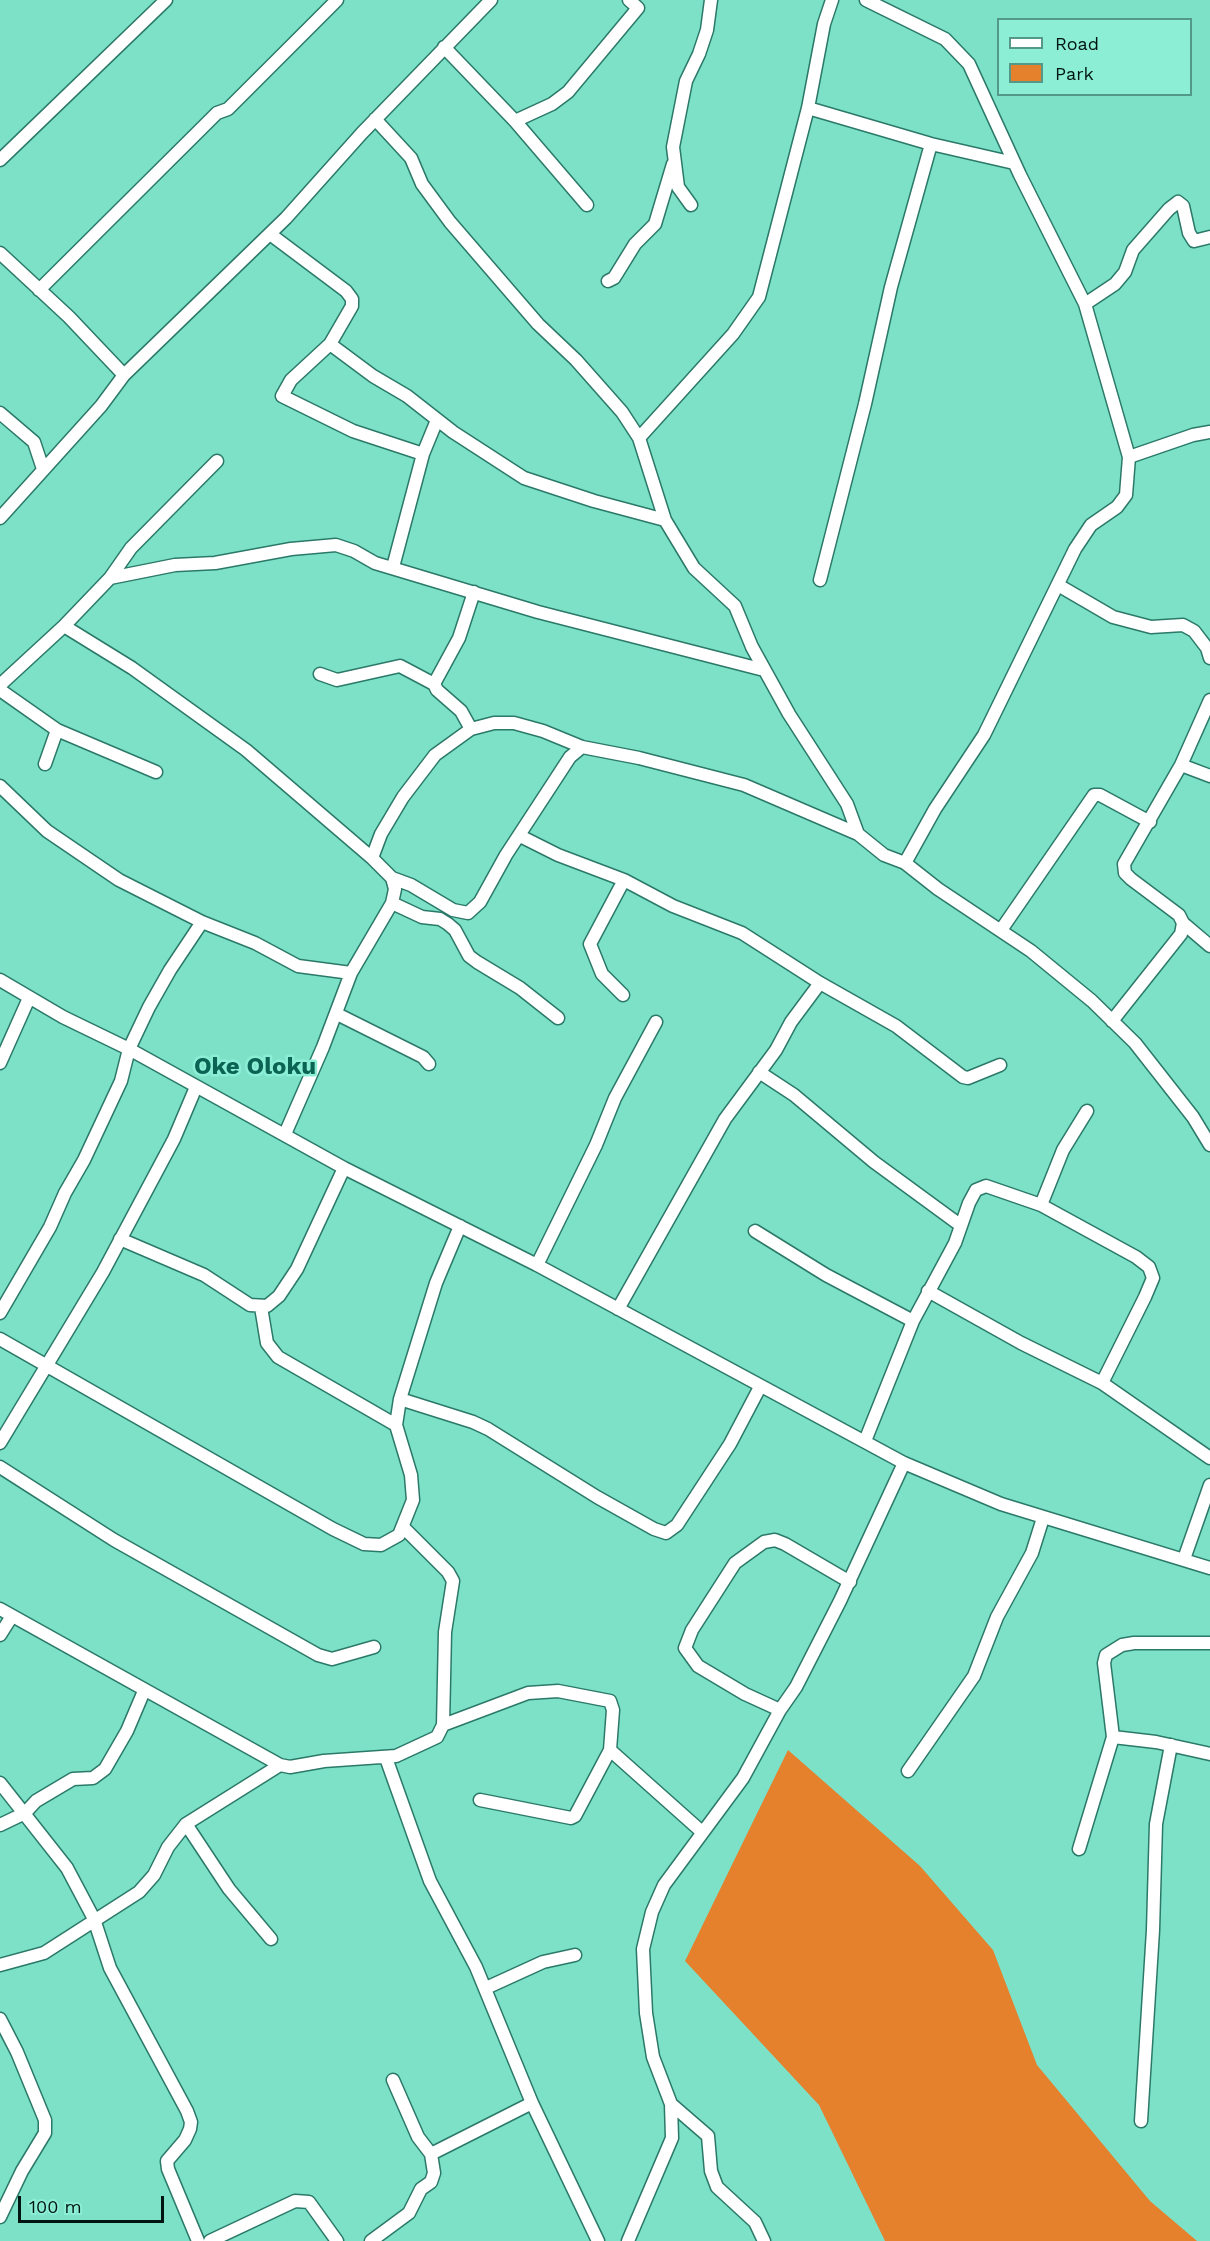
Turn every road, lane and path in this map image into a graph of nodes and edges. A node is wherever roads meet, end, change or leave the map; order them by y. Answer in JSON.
{"nodes":[{"id":1,"x":166,"y":0,"type":"edge"},
{"id":2,"x":338,"y":0,"type":"edge"},
{"id":3,"x":491,"y":0,"type":"edge"},
{"id":4,"x":629,"y":0,"type":"edge"},
{"id":5,"x":711,"y":0,"type":"edge"},
{"id":6,"x":832,"y":0,"type":"edge"},
{"id":7,"x":866,"y":0,"type":"edge"},
{"id":8,"x":444,"y":47,"type":"junction"},
{"id":9,"x":807,"y":108,"type":"junction"},
{"id":10,"x":375,"y":119,"type":"junction"},
{"id":11,"x":515,"y":121,"type":"junction"},
{"id":12,"x":931,"y":144,"type":"junction"},
{"id":13,"x":0,"y":160,"type":"edge"},
{"id":14,"x":674,"y":160,"type":"junction"},
{"id":15,"x":1014,"y":163,"type":"junction"},
{"id":16,"x":587,"y":205,"type":"dead end"},
{"id":17,"x":691,"y":205,"type":"dead end"},
{"id":18,"x":270,"y":234,"type":"junction"},
{"id":19,"x":1210,"y":237,"type":"edge"},
{"id":20,"x":0,"y":253,"type":"edge"},
{"id":21,"x":608,"y":281,"type":"dead end"},
{"id":22,"x":39,"y":290,"type":"junction"},
{"id":23,"x":1085,"y":304,"type":"junction"},
{"id":24,"x":330,"y":344,"type":"junction"},
{"id":25,"x":124,"y":375,"type":"junction"},
{"id":26,"x":0,"y":413,"type":"edge"},
{"id":27,"x":437,"y":420,"type":"junction"},
{"id":28,"x":1210,"y":432,"type":"edge"},
{"id":29,"x":639,"y":438,"type":"junction"},
{"id":30,"x":423,"y":454,"type":"junction"},
{"id":31,"x":1129,"y":457,"type":"junction"},
{"id":32,"x":217,"y":461,"type":"dead end"},
{"id":33,"x":43,"y":469,"type":"junction"},
{"id":34,"x":0,"y":518,"type":"edge"},
{"id":35,"x":665,"y":520,"type":"junction"},
{"id":36,"x":393,"y":567,"type":"junction"},
{"id":37,"x":110,"y":578,"type":"junction"},
{"id":38,"x":820,"y":580,"type":"dead end"},
{"id":39,"x":1058,"y":585,"type":"junction"},
{"id":40,"x":474,"y":592,"type":"junction"},
{"id":41,"x":64,"y":626,"type":"junction"},
{"id":42,"x":1210,"y":657,"type":"edge"},
{"id":43,"x":764,"y":670,"type":"junction"},
{"id":44,"x":320,"y":674,"type":"dead end"},
{"id":45,"x":434,"y":684,"type":"junction"},
{"id":46,"x":0,"y":685,"type":"edge"},
{"id":47,"x":0,"y":690,"type":"edge"},
{"id":48,"x":1210,"y":700,"type":"edge"},
{"id":49,"x":471,"y":729,"type":"junction"},
{"id":50,"x":57,"y":730,"type":"junction"},
{"id":51,"x":582,"y":747,"type":"junction"},
{"id":52,"x":45,"y":764,"type":"dead end"},
{"id":53,"x":1181,"y":765,"type":"junction"},
{"id":54,"x":156,"y":772,"type":"dead end"},
{"id":55,"x":1210,"y":776,"type":"edge"},
{"id":56,"x":0,"y":786,"type":"edge"},
{"id":57,"x":1150,"y":822,"type":"junction"},
{"id":58,"x":858,"y":834,"type":"junction"},
{"id":59,"x":520,"y":836,"type":"junction"},
{"id":60,"x":372,"y":858,"type":"junction"},
{"id":61,"x":905,"y":863,"type":"junction"},
{"id":62,"x":392,"y":878,"type":"junction"},
{"id":63,"x":624,"y":880,"type":"junction"},
{"id":64,"x":392,"y":903,"type":"junction"},
{"id":65,"x":202,"y":922,"type":"junction"},
{"id":66,"x":1183,"y":923,"type":"junction"},
{"id":67,"x":1001,"y":930,"type":"junction"},
{"id":68,"x":1210,"y":946,"type":"edge"},
{"id":69,"x":351,"y":973,"type":"junction"},
{"id":70,"x":0,"y":980,"type":"edge"},
{"id":71,"x":820,"y":983,"type":"junction"},
{"id":72,"x":623,"y":995,"type":"dead end"},
{"id":73,"x":29,"y":998,"type":"junction"},
{"id":74,"x":337,"y":1014,"type":"junction"},
{"id":75,"x":558,"y":1018,"type":"dead end"},
{"id":76,"x":1112,"y":1021,"type":"junction"},
{"id":77,"x":656,"y":1022,"type":"dead end"},
{"id":78,"x":129,"y":1049,"type":"junction"},
{"id":79,"x":0,"y":1064,"type":"edge"},
{"id":80,"x":429,"y":1064,"type":"dead end"},
{"id":81,"x":1000,"y":1065,"type":"dead end"},
{"id":82,"x":759,"y":1072,"type":"junction"},
{"id":83,"x":196,"y":1087,"type":"junction"},
{"id":84,"x":1087,"y":1111,"type":"dead end"},
{"id":85,"x":285,"y":1134,"type":"junction"},
{"id":86,"x":1210,"y":1145,"type":"edge"},
{"id":87,"x":344,"y":1168,"type":"junction"},
{"id":88,"x":1041,"y":1205,"type":"junction"},
{"id":89,"x":960,"y":1225,"type":"junction"},
{"id":90,"x":460,"y":1226,"type":"junction"},
{"id":91,"x":755,"y":1231,"type":"dead end"},
{"id":92,"x":120,"y":1239,"type":"junction"},
{"id":93,"x":537,"y":1265,"type":"junction"},
{"id":94,"x":928,"y":1291,"type":"junction"},
{"id":95,"x":261,"y":1307,"type":"junction"},
{"id":96,"x":618,"y":1309,"type":"junction"},
{"id":97,"x":0,"y":1313,"type":"edge"},
{"id":98,"x":913,"y":1321,"type":"junction"},
{"id":99,"x":0,"y":1339,"type":"edge"},
{"id":100,"x":46,"y":1364,"type":"junction"},
{"id":101,"x":1102,"y":1383,"type":"junction"},
{"id":102,"x":760,"y":1387,"type":"junction"},
{"id":103,"x":400,"y":1399,"type":"junction"},
{"id":104,"x":396,"y":1425,"type":"junction"},
{"id":105,"x":865,"y":1441,"type":"junction"},
{"id":106,"x":0,"y":1443,"type":"edge"},
{"id":107,"x":1210,"y":1458,"type":"edge"},
{"id":108,"x":904,"y":1463,"type":"junction"},
{"id":109,"x":0,"y":1467,"type":"edge"},
{"id":110,"x":1210,"y":1485,"type":"edge"},
{"id":111,"x":1043,"y":1518,"type":"junction"},
{"id":112,"x":404,"y":1527,"type":"junction"},
{"id":113,"x":1184,"y":1559,"type":"junction"},
{"id":114,"x":1210,"y":1568,"type":"edge"},
{"id":115,"x":850,"y":1581,"type":"junction"},
{"id":116,"x":0,"y":1609,"type":"edge"},
{"id":117,"x":12,"y":1616,"type":"junction"},
{"id":118,"x":0,"y":1635,"type":"edge"},
{"id":119,"x":1210,"y":1643,"type":"edge"},
{"id":120,"x":374,"y":1647,"type":"dead end"},
{"id":121,"x":144,"y":1691,"type":"junction"},
{"id":122,"x":780,"y":1710,"type":"junction"},
{"id":123,"x":443,"y":1725,"type":"junction"},
{"id":124,"x":1113,"y":1737,"type":"junction"},
{"id":125,"x":1171,"y":1745,"type":"junction"},
{"id":126,"x":610,"y":1750,"type":"junction"},
{"id":127,"x":1210,"y":1754,"type":"edge"},
{"id":128,"x":386,"y":1758,"type":"junction"},
{"id":129,"x":279,"y":1765,"type":"junction"},
{"id":130,"x":908,"y":1771,"type":"dead end"},
{"id":131,"x":0,"y":1783,"type":"edge"},
{"id":132,"x":480,"y":1800,"type":"dead end"},
{"id":133,"x":25,"y":1813,"type":"junction"},
{"id":134,"x":186,"y":1824,"type":"junction"},
{"id":135,"x":0,"y":1825,"type":"edge"},
{"id":136,"x":702,"y":1832,"type":"junction"},
{"id":137,"x":1079,"y":1849,"type":"dead end"},
{"id":138,"x":94,"y":1919,"type":"junction"},
{"id":139,"x":271,"y":1939,"type":"dead end"},
{"id":140,"x":575,"y":1955,"type":"dead end"},
{"id":141,"x":0,"y":1965,"type":"edge"},
{"id":142,"x":486,"y":1988,"type":"junction"},
{"id":143,"x":0,"y":2019,"type":"edge"},
{"id":144,"x":393,"y":2080,"type":"dead end"},
{"id":145,"x":532,"y":2103,"type":"junction"},
{"id":146,"x":671,"y":2104,"type":"junction"},
{"id":147,"x":1141,"y":2121,"type":"dead end"},
{"id":148,"x":431,"y":2154,"type":"junction"},
{"id":149,"x":0,"y":2217,"type":"edge"},
{"id":150,"x":198,"y":2241,"type":"edge"},
{"id":151,"x":210,"y":2241,"type":"edge"},
{"id":152,"x":337,"y":2241,"type":"edge"},
{"id":153,"x":371,"y":2241,"type":"edge"},
{"id":154,"x":598,"y":2241,"type":"edge"},
{"id":155,"x":628,"y":2241,"type":"edge"},
{"id":156,"x":764,"y":2241,"type":"edge"}],
"edges":[{"from":1,"to":13,"type":"street"},
{"from":2,"to":22,"type":"street"},
{"from":3,"to":8,"type":"street"},
{"from":4,"to":11,"type":"street"},
{"from":5,"to":14,"type":"street"},
{"from":6,"to":9,"type":"street"},
{"from":7,"to":15,"type":"street"},
{"from":8,"to":10,"type":"street"},
{"from":8,"to":11,"type":"street"},
{"from":9,"to":12,"type":"street"},
{"from":9,"to":29,"type":"street"},
{"from":10,"to":18,"type":"street"},
{"from":10,"to":29,"type":"street"},
{"from":11,"to":16,"type":"street"},
{"from":12,"to":15,"type":"street"},
{"from":12,"to":38,"type":"street"},
{"from":14,"to":17,"type":"street"},
{"from":14,"to":21,"type":"street"},
{"from":15,"to":23,"type":"street"},
{"from":18,"to":24,"type":"street"},
{"from":18,"to":25,"type":"street"},
{"from":19,"to":23,"type":"street"},
{"from":20,"to":22,"type":"street"},
{"from":22,"to":25,"type":"street"},
{"from":23,"to":31,"type":"street"},
{"from":24,"to":27,"type":"street"},
{"from":24,"to":30,"type":"street"},
{"from":25,"to":33,"type":"street"},
{"from":26,"to":33,"type":"street"},
{"from":27,"to":30,"type":"street"},
{"from":27,"to":35,"type":"street"},
{"from":28,"to":31,"type":"street"},
{"from":29,"to":35,"type":"street"},
{"from":30,"to":36,"type":"street"},
{"from":31,"to":39,"type":"street"},
{"from":32,"to":37,"type":"street"},
{"from":33,"to":34,"type":"street"},
{"from":35,"to":43,"type":"street"},
{"from":36,"to":37,"type":"street"},
{"from":36,"to":40,"type":"street"},
{"from":37,"to":41,"type":"street"},
{"from":39,"to":42,"type":"street"},
{"from":39,"to":61,"type":"street"},
{"from":40,"to":43,"type":"street"},
{"from":40,"to":45,"type":"street"},
{"from":41,"to":46,"type":"street"},
{"from":41,"to":60,"type":"street"},
{"from":43,"to":58,"type":"street"},
{"from":44,"to":45,"type":"street"},
{"from":45,"to":49,"type":"street"},
{"from":47,"to":50,"type":"street"},
{"from":48,"to":53,"type":"street"},
{"from":49,"to":51,"type":"street"},
{"from":49,"to":60,"type":"street"},
{"from":50,"to":52,"type":"street"},
{"from":50,"to":54,"type":"street"},
{"from":51,"to":58,"type":"street"},
{"from":51,"to":59,"type":"street"},
{"from":53,"to":55,"type":"street"},
{"from":53,"to":57,"type":"street"},
{"from":56,"to":65,"type":"street"},
{"from":57,"to":66,"type":"street"},
{"from":57,"to":67,"type":"street"},
{"from":58,"to":61,"type":"street"},
{"from":59,"to":62,"type":"street"},
{"from":59,"to":63,"type":"street"},
{"from":60,"to":62,"type":"street"},
{"from":61,"to":67,"type":"street"},
{"from":62,"to":64,"type":"street"},
{"from":63,"to":71,"type":"street"},
{"from":63,"to":72,"type":"street"},
{"from":64,"to":69,"type":"street"},
{"from":64,"to":75,"type":"street"},
{"from":65,"to":69,"type":"street"},
{"from":65,"to":78,"type":"street"},
{"from":66,"to":68,"type":"street"},
{"from":66,"to":76,"type":"street"},
{"from":67,"to":76,"type":"street"},
{"from":69,"to":74,"type":"street"},
{"from":70,"to":73,"type":"street"},
{"from":71,"to":81,"type":"street"},
{"from":71,"to":82,"type":"street"},
{"from":73,"to":78,"type":"street"},
{"from":73,"to":79,"type":"street"},
{"from":74,"to":80,"type":"street"},
{"from":74,"to":85,"type":"street"},
{"from":76,"to":86,"type":"street"},
{"from":77,"to":93,"type":"street"},
{"from":78,"to":83,"type":"street"},
{"from":78,"to":97,"type":"street"},
{"from":82,"to":89,"type":"street"},
{"from":82,"to":96,"type":"street"},
{"from":83,"to":85,"type":"street"},
{"from":83,"to":92,"type":"street"},
{"from":84,"to":88,"type":"street"},
{"from":85,"to":87,"type":"street"},
{"from":87,"to":90,"type":"street"},
{"from":87,"to":95,"type":"street"},
{"from":88,"to":89,"type":"street"},
{"from":88,"to":101,"type":"street"},
{"from":89,"to":94,"type":"street"},
{"from":90,"to":93,"type":"street"},
{"from":90,"to":103,"type":"street"},
{"from":91,"to":98,"type":"street"},
{"from":92,"to":95,"type":"street"},
{"from":92,"to":100,"type":"street"},
{"from":93,"to":96,"type":"street"},
{"from":94,"to":98,"type":"street"},
{"from":94,"to":101,"type":"street"},
{"from":95,"to":104,"type":"street"},
{"from":96,"to":102,"type":"street"},
{"from":98,"to":105,"type":"street"},
{"from":99,"to":100,"type":"street"},
{"from":100,"to":106,"type":"street"},
{"from":100,"to":112,"type":"street"},
{"from":101,"to":107,"type":"street"},
{"from":102,"to":103,"type":"street"},
{"from":102,"to":105,"type":"street"},
{"from":103,"to":104,"type":"street"},
{"from":104,"to":112,"type":"street"},
{"from":105,"to":108,"type":"street"},
{"from":108,"to":111,"type":"street"},
{"from":108,"to":115,"type":"street"},
{"from":109,"to":120,"type":"street"},
{"from":110,"to":113,"type":"street"},
{"from":111,"to":113,"type":"street"},
{"from":111,"to":130,"type":"street"},
{"from":112,"to":123,"type":"street"},
{"from":113,"to":114,"type":"street"},
{"from":115,"to":122,"type":"street"},
{"from":115,"to":122,"type":"street"},
{"from":116,"to":117,"type":"street"},
{"from":117,"to":118,"type":"street"},
{"from":117,"to":121,"type":"street"},
{"from":119,"to":124,"type":"street"},
{"from":121,"to":129,"type":"street"},
{"from":121,"to":133,"type":"street"},
{"from":122,"to":136,"type":"street"},
{"from":123,"to":126,"type":"street"},
{"from":123,"to":128,"type":"street"},
{"from":124,"to":125,"type":"street"},
{"from":124,"to":137,"type":"street"},
{"from":125,"to":127,"type":"street"},
{"from":125,"to":147,"type":"street"},
{"from":126,"to":132,"type":"street"},
{"from":126,"to":136,"type":"street"},
{"from":128,"to":129,"type":"street"},
{"from":128,"to":142,"type":"street"},
{"from":129,"to":134,"type":"street"},
{"from":131,"to":133,"type":"street"},
{"from":133,"to":135,"type":"street"},
{"from":133,"to":138,"type":"street"},
{"from":134,"to":138,"type":"street"},
{"from":134,"to":139,"type":"street"},
{"from":136,"to":146,"type":"street"},
{"from":138,"to":141,"type":"street"},
{"from":138,"to":150,"type":"street"},
{"from":140,"to":142,"type":"street"},
{"from":142,"to":145,"type":"street"},
{"from":143,"to":149,"type":"street"},
{"from":144,"to":148,"type":"street"},
{"from":145,"to":148,"type":"street"},
{"from":145,"to":154,"type":"street"},
{"from":146,"to":155,"type":"street"},
{"from":146,"to":156,"type":"street"},
{"from":148,"to":153,"type":"street"},
{"from":151,"to":152,"type":"street"}]}
